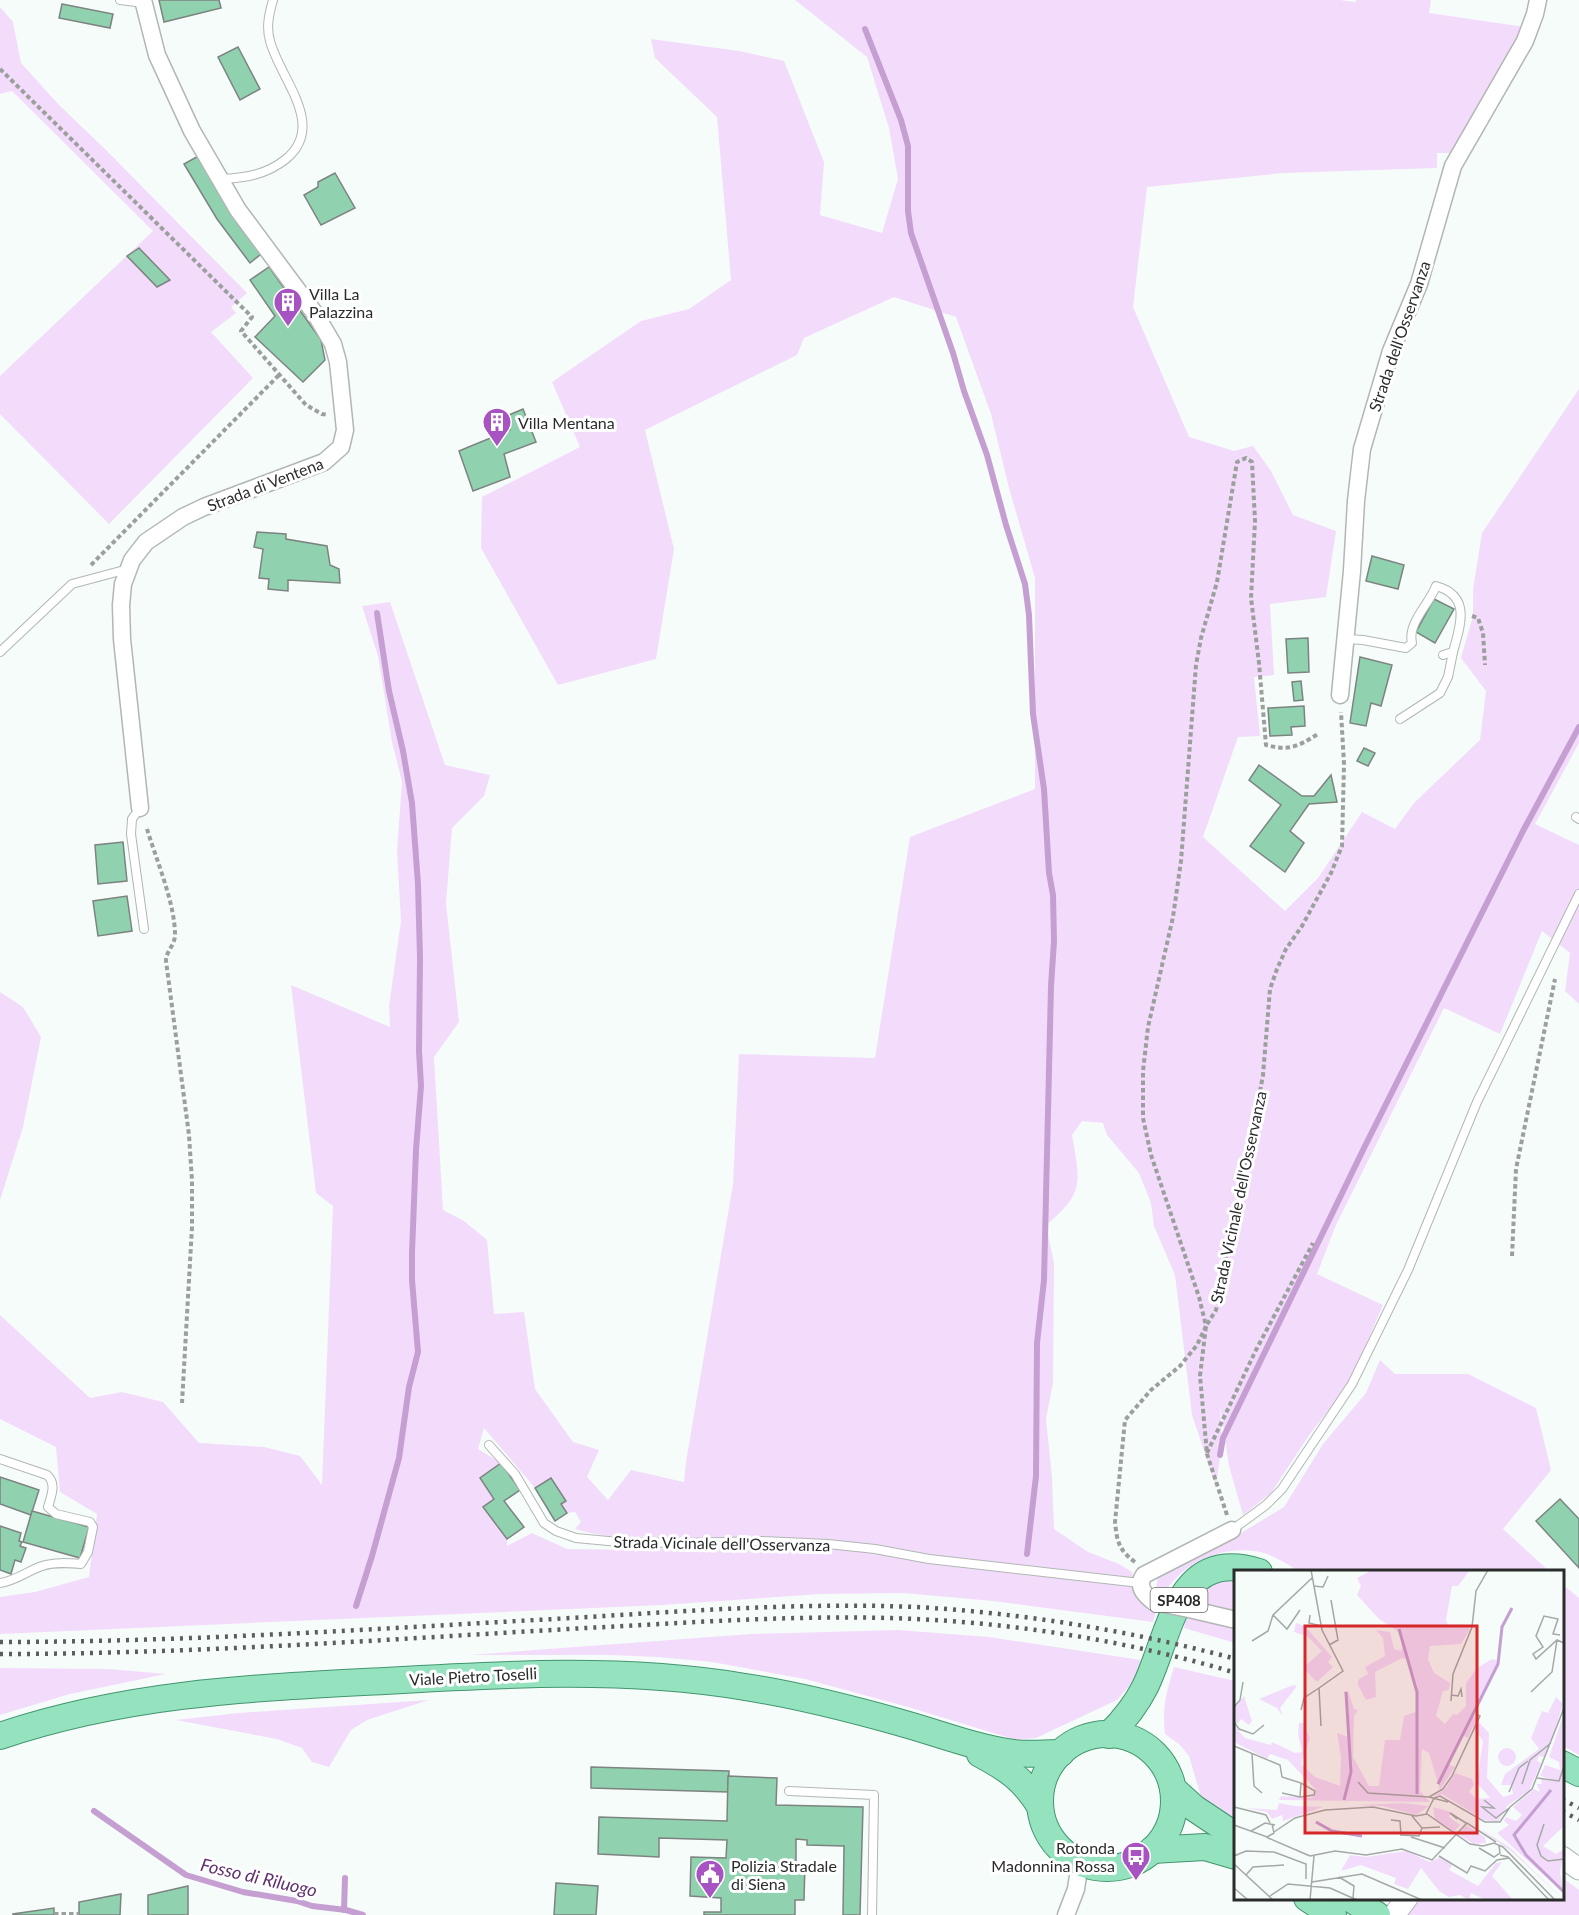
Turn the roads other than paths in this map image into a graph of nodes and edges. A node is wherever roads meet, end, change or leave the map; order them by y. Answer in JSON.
{"nodes":[{"id":1,"x":120,"y":0,"type":"edge"},
{"id":2,"x":273,"y":0,"type":"edge"},
{"id":3,"x":1538,"y":0,"type":"edge"},
{"id":4,"x":143,"y":2,"type":"edge"},
{"id":5,"x":220,"y":179,"type":"junction"},
{"id":6,"x":128,"y":569,"type":"junction"},
{"id":7,"x":1347,"y":639,"type":"junction"},
{"id":8,"x":0,"y":652,"type":"edge"},
{"id":9,"x":1453,"y":652,"type":"junction"},
{"id":10,"x":1443,"y":655,"type":"dead end"},
{"id":11,"x":1340,"y":695,"type":"road end"},
{"id":12,"x":1400,"y":719,"type":"dead end"},
{"id":13,"x":140,"y":808,"type":"joint"},
{"id":14,"x":1579,"y":894,"type":"edge"},
{"id":15,"x":144,"y":929,"type":"dead end"},
{"id":16,"x":489,"y":1445,"type":"dead end"},
{"id":17,"x":0,"y":1459,"type":"edge"},
{"id":18,"x":1232,"y":1530,"type":"joint"},
{"id":19,"x":1248,"y":1570,"type":"edge"},
{"id":20,"x":1144,"y":1577,"type":"junction"},
{"id":21,"x":0,"y":1583,"type":"edge"},
{"id":22,"x":1234,"y":1620,"type":"edge"},
{"id":23,"x":1146,"y":1686,"type":"junction"},
{"id":24,"x":1109,"y":1735,"type":"junction"},
{"id":25,"x":0,"y":1736,"type":"edge"},
{"id":26,"x":945,"y":1736,"type":"junction"},
{"id":27,"x":1149,"y":1748,"type":"junction"},
{"id":28,"x":1061,"y":1753,"type":"junction"},
{"id":29,"x":1564,"y":1765,"type":"edge"},
{"id":30,"x":1579,"y":1773,"type":"edge"},
{"id":31,"x":1174,"y":1790,"type":"junction"},
{"id":32,"x":789,"y":1791,"type":"dead end"},
{"id":33,"x":1040,"y":1806,"type":"junction"},
{"id":34,"x":1234,"y":1835,"type":"edge"},
{"id":35,"x":1152,"y":1850,"type":"junction"},
{"id":36,"x":1234,"y":1855,"type":"edge"},
{"id":37,"x":1564,"y":1858,"type":"edge"},
{"id":38,"x":1080,"y":1863,"type":"junction"},
{"id":39,"x":1579,"y":1869,"type":"edge"},
{"id":40,"x":1309,"y":1900,"type":"edge"},
{"id":41,"x":1351,"y":1900,"type":"edge"},
{"id":42,"x":1406,"y":1900,"type":"edge"},
{"id":43,"x":872,"y":1915,"type":"edge"},
{"id":44,"x":1066,"y":1915,"type":"edge"},
{"id":45,"x":1333,"y":1915,"type":"edge"},
{"id":46,"x":1377,"y":1915,"type":"edge"},
{"id":47,"x":1394,"y":1915,"type":"edge"}],
"edges":[{"from":1,"to":4,"type":"lane"},
{"from":2,"to":5,"type":"lane"},
{"from":3,"to":7,"type":"street","name":"Strada dell'Osservanza"},
{"from":4,"to":5,"type":"street","name":"Strada di Ventena"},
{"from":5,"to":6,"type":"street","name":"Strada di Ventena"},
{"from":6,"to":8,"type":"lane"},
{"from":6,"to":13,"type":"street","name":"Strada di Ventena"},
{"from":7,"to":9,"type":"lane"},
{"from":7,"to":11,"type":"street","name":"Strada dell'Osservanza"},
{"from":9,"to":10,"type":"lane"},
{"from":9,"to":12,"type":"lane"},
{"from":13,"to":15,"type":"lane"},
{"from":14,"to":18,"type":"lane"},
{"from":16,"to":20,"type":"lane","name":"Strada Vicinale dell'Osservanza"},
{"from":17,"to":21,"type":"lane"},
{"from":18,"to":20,"type":"street"},
{"from":19,"to":23,"type":"main road","number":"SP408"},
{"from":20,"to":22,"type":"street","bridge":true},
{"from":23,"to":24,"type":"main road"},
{"from":23,"to":27,"type":"main road"},
{"from":24,"to":27,"type":"main road","name":"Viale Pietro Toselli"},
{"from":24,"to":28,"type":"main road","name":"Viale Pietro Toselli"},
{"from":25,"to":26,"type":"main road","name":"Viale Pietro Toselli"},
{"from":26,"to":28,"type":"main road","name":"Viale Pietro Toselli"},
{"from":26,"to":33,"type":"main road","name":"Viale Pietro Toselli"},
{"from":27,"to":31,"type":"main road","name":"Viale Pietro Toselli"},
{"from":28,"to":33,"type":"main road","name":"Viale Pietro Toselli"},
{"from":29,"to":30,"type":"main road"},
{"from":31,"to":34,"type":"main road","name":"Viale Pietro Toselli"},
{"from":31,"to":35,"type":"main road","name":"Viale Pietro Toselli"},
{"from":32,"to":43,"type":"lane"},
{"from":33,"to":38,"type":"main road","name":"Viale Pietro Toselli"},
{"from":35,"to":36,"type":"main road"},
{"from":35,"to":38,"type":"main road"},
{"from":37,"to":39,"type":"street"},
{"from":38,"to":44,"type":"street"},
{"from":40,"to":45,"type":"main road"},
{"from":41,"to":46,"type":"main road"},
{"from":42,"to":47,"type":"street"}]}
